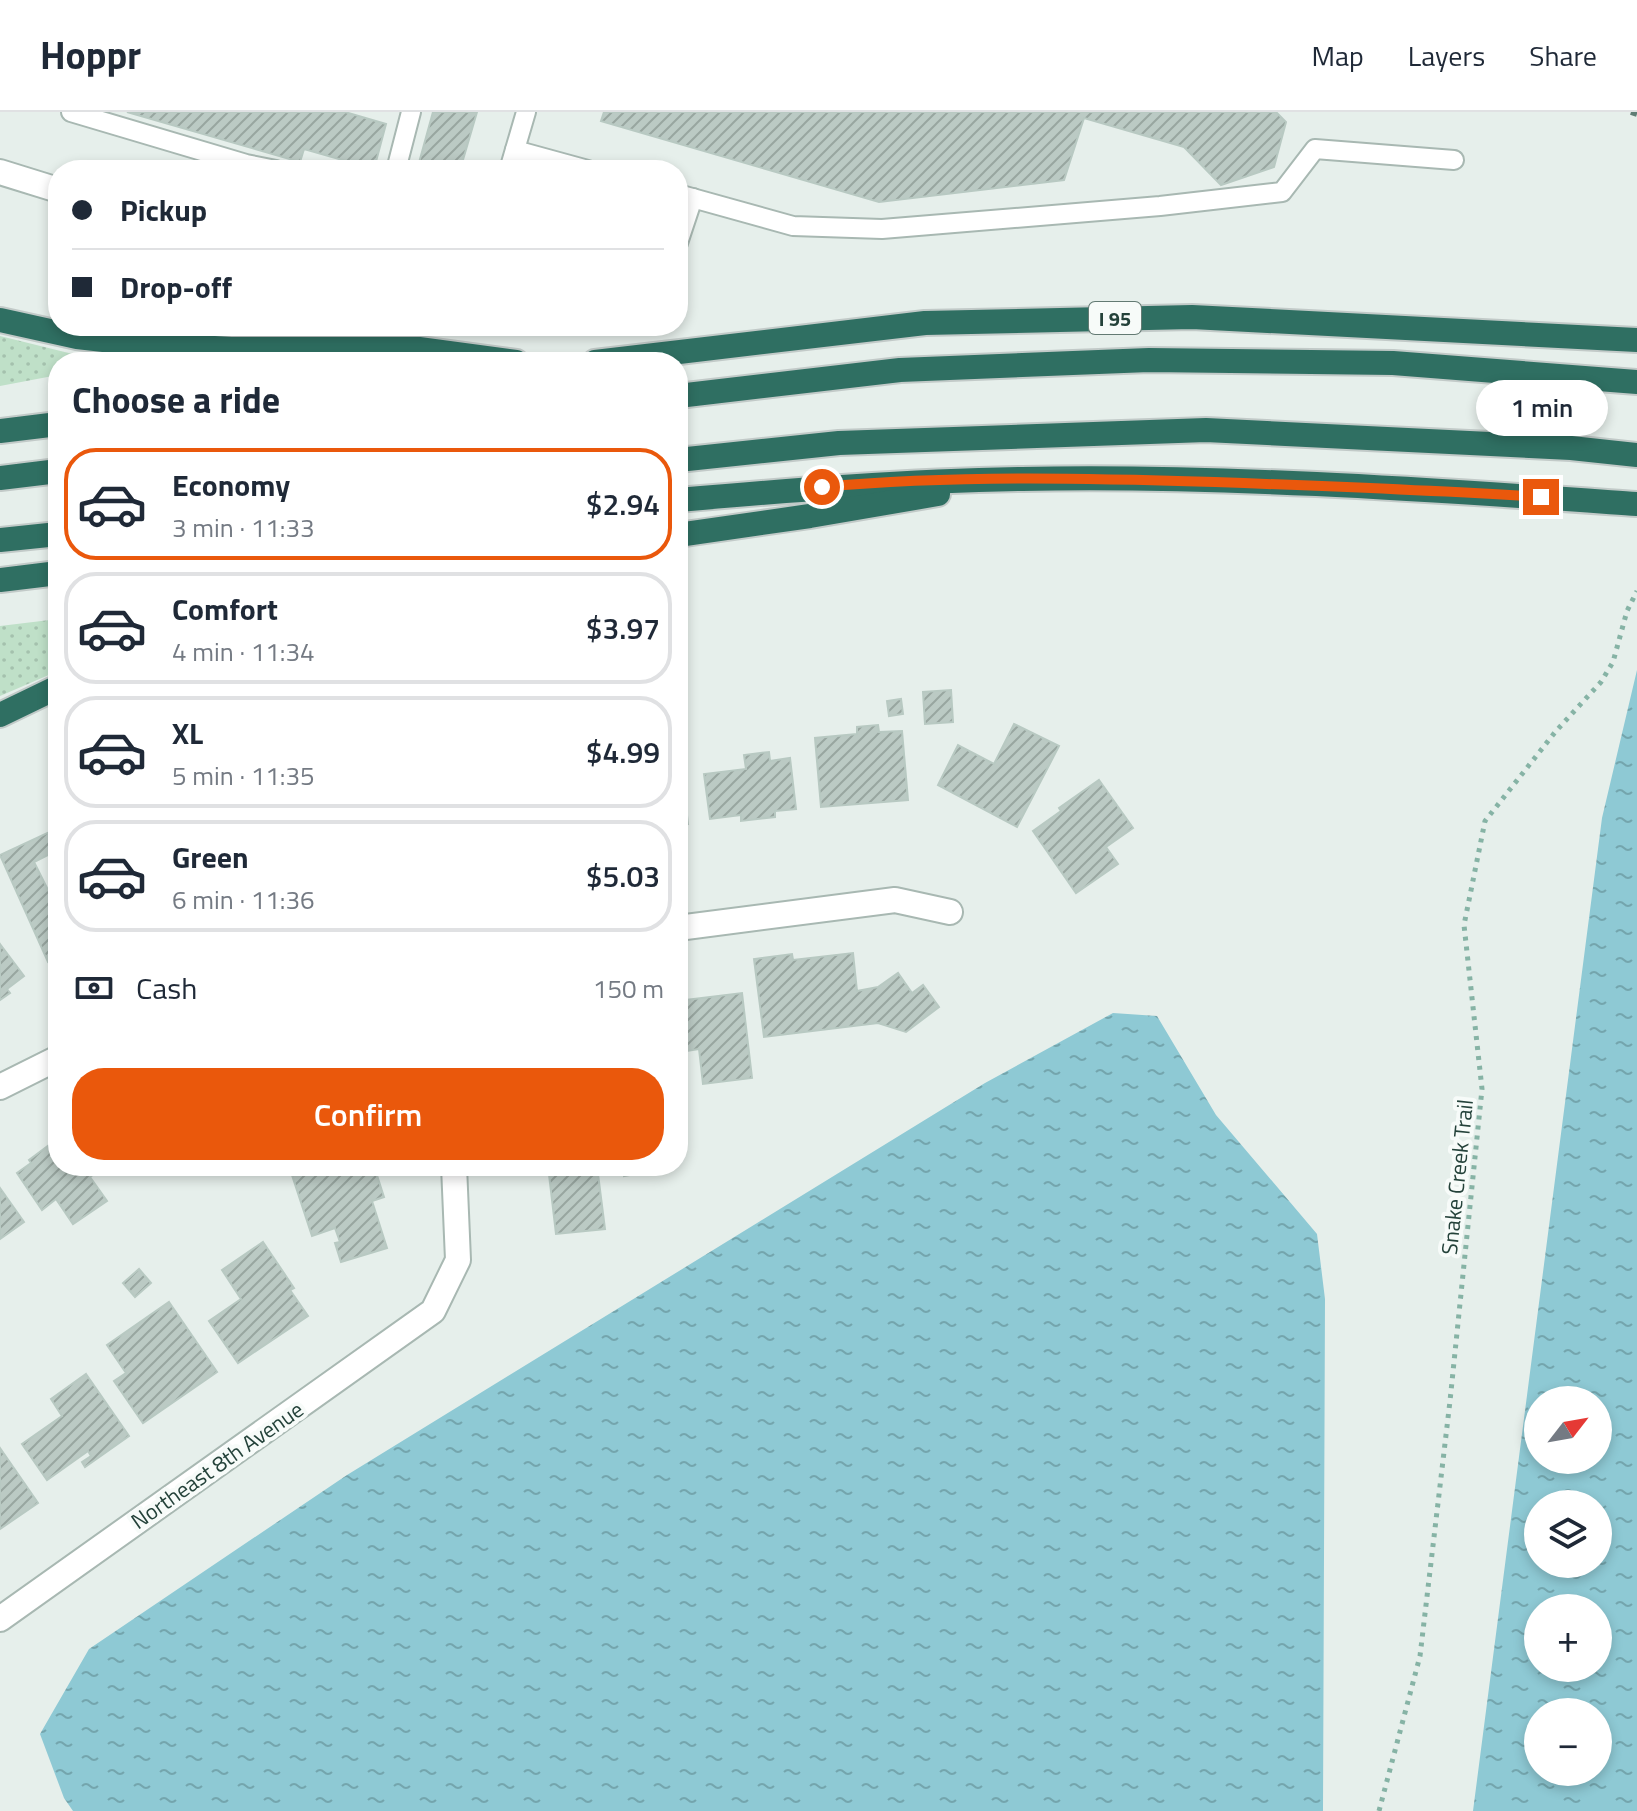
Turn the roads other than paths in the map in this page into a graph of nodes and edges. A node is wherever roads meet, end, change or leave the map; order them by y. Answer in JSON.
{"nodes":[{"id":1,"x":71,"y":112,"type":"edge"},
{"id":2,"x":411,"y":112,"type":"edge"},
{"id":3,"x":526,"y":112,"type":"edge"},
{"id":4,"x":515,"y":150,"type":"junction"},
{"id":5,"x":233,"y":160,"type":"edge"},
{"id":6,"x":399,"y":160,"type":"edge"},
{"id":7,"x":512,"y":160,"type":"edge"},
{"id":8,"x":552,"y":160,"type":"edge"},
{"id":9,"x":1454,"y":160,"type":"dead end"},
{"id":10,"x":0,"y":172,"type":"edge"},
{"id":11,"x":48,"y":187,"type":"edge"},
{"id":12,"x":688,"y":197,"type":"edge"},
{"id":13,"x":0,"y":320,"type":"edge"},
{"id":14,"x":48,"y":331,"type":"edge"},
{"id":15,"x":72,"y":336,"type":"edge"},
{"id":16,"x":1637,"y":340,"type":"edge"},
{"id":17,"x":441,"y":352,"type":"edge"},
{"id":18,"x":680,"y":352,"type":"edge"},
{"id":19,"x":1637,"y":382,"type":"edge"},
{"id":20,"x":688,"y":395,"type":"edge"},
{"id":21,"x":48,"y":425,"type":"edge"},
{"id":22,"x":0,"y":431,"type":"edge"},
{"id":23,"x":1637,"y":455,"type":"edge"},
{"id":24,"x":688,"y":459,"type":"edge"},
{"id":25,"x":48,"y":472,"type":"edge"},
{"id":26,"x":0,"y":478,"type":"edge"},
{"id":27,"x":1023,"y":479,"type":"junction"},
{"id":28,"x":688,"y":499,"type":"edge"},
{"id":29,"x":1637,"y":504,"type":"edge"},
{"id":30,"x":688,"y":534,"type":"edge"},
{"id":31,"x":48,"y":535,"type":"edge"},
{"id":32,"x":0,"y":540,"type":"edge"},
{"id":33,"x":48,"y":574,"type":"edge"},
{"id":34,"x":0,"y":580,"type":"edge"},
{"id":35,"x":48,"y":692,"type":"edge"},
{"id":36,"x":0,"y":715,"type":"edge"},
{"id":37,"x":950,"y":912,"type":"dead end"},
{"id":38,"x":688,"y":927,"type":"edge"},
{"id":39,"x":48,"y":1063,"type":"edge"},
{"id":40,"x":0,"y":1087,"type":"edge"},
{"id":41,"x":454,"y":1176,"type":"edge"},
{"id":42,"x":0,"y":1619,"type":"edge"}],
"edges":[{"from":1,"to":5,"type":"lane"},
{"from":2,"to":6,"type":"lane"},
{"from":3,"to":4,"type":"lane"},
{"from":4,"to":7,"type":"lane"},
{"from":4,"to":8,"type":"lane"},
{"from":9,"to":12,"type":"lane"},
{"from":10,"to":11,"type":"street"},
{"from":13,"to":14,"type":"highway"},
{"from":15,"to":17,"type":"highway"},
{"from":16,"to":18,"type":"highway","number":"I 95"},
{"from":19,"to":20,"type":"highway"},
{"from":21,"to":22,"type":"highway"},
{"from":23,"to":24,"type":"highway"},
{"from":25,"to":26,"type":"highway"},
{"from":27,"to":28,"type":"highway"},
{"from":27,"to":29,"type":"highway"},
{"from":27,"to":30,"type":"highway"},
{"from":31,"to":32,"type":"highway"},
{"from":33,"to":34,"type":"highway"},
{"from":35,"to":36,"type":"highway"},
{"from":37,"to":38,"type":"street"},
{"from":39,"to":40,"type":"street"},
{"from":41,"to":42,"type":"street","name":"Northeast 8th Avenue"}]}
